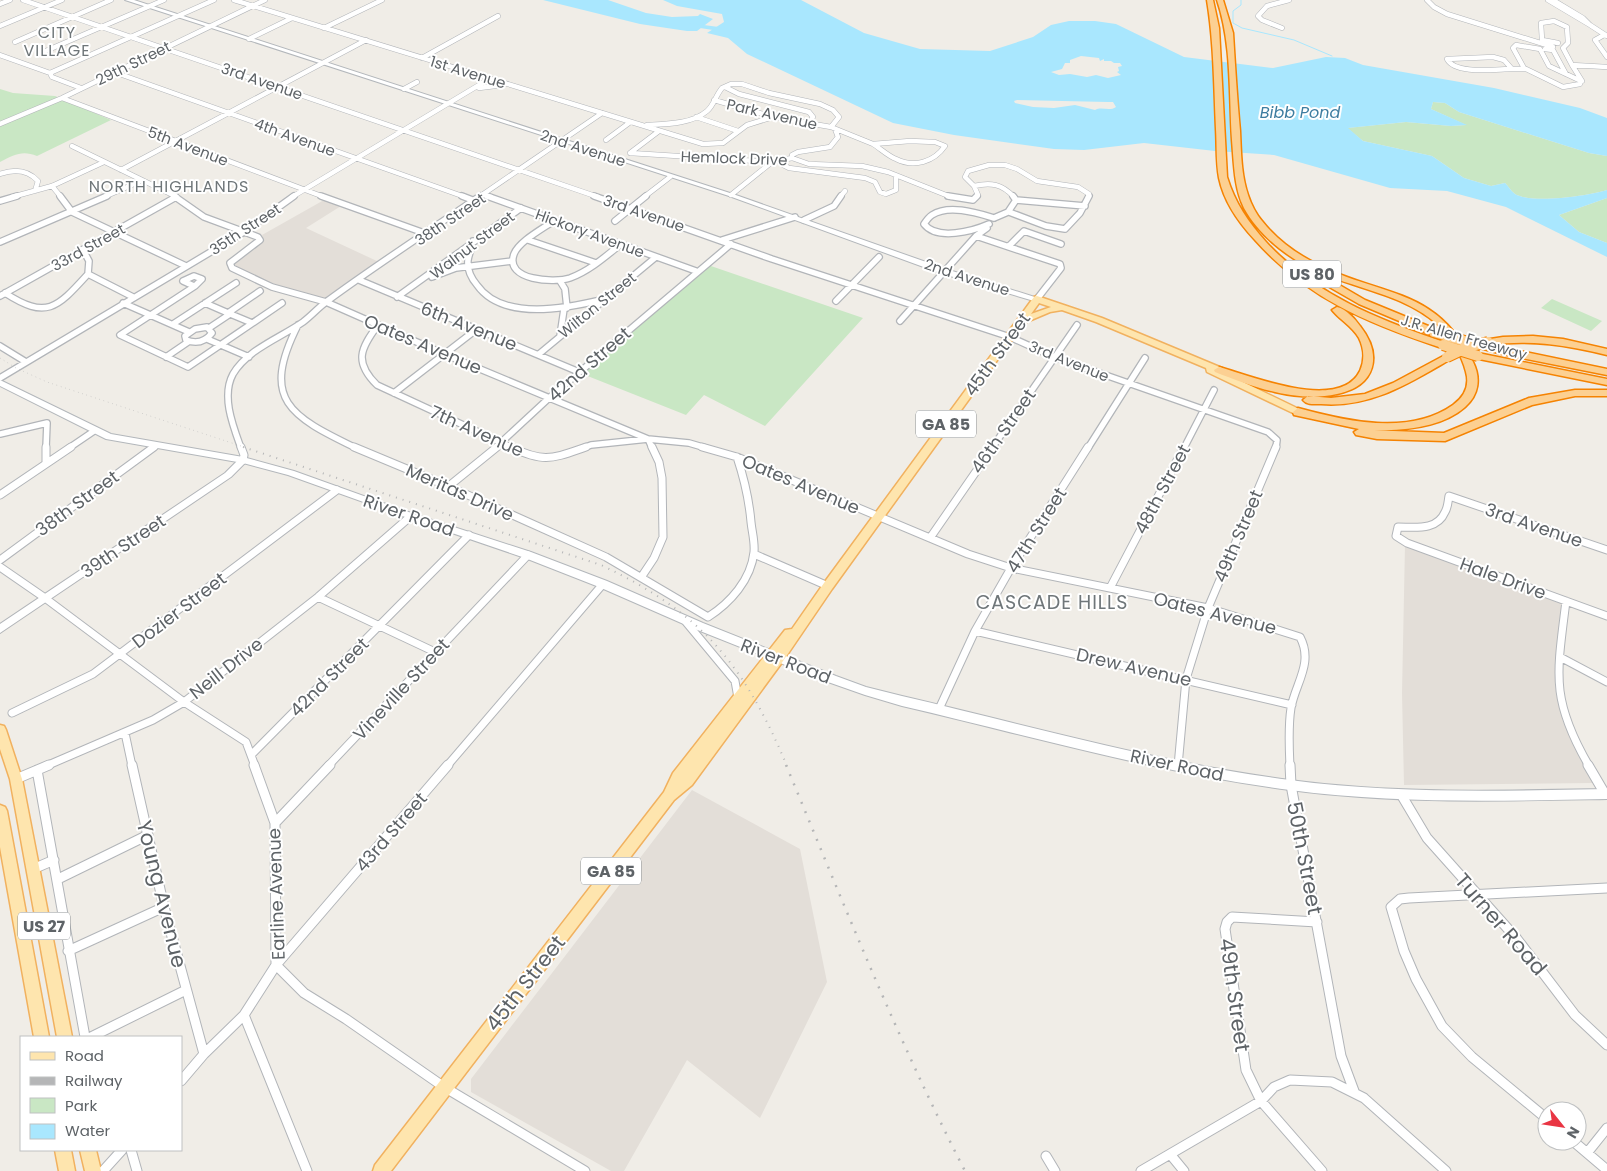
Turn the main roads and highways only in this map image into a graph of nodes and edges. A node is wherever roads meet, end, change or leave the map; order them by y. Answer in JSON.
{"nodes":[{"id":1,"x":128,"y":0,"type":"edge"},
{"id":2,"x":1210,"y":0,"type":"edge"},
{"id":3,"x":1220,"y":0,"type":"edge"},
{"id":4,"x":1238,"y":216,"type":"junction"},
{"id":5,"x":1277,"y":242,"type":"junction"},
{"id":6,"x":1037,"y":299,"type":"junction"},
{"id":7,"x":1052,"y":304,"type":"junction"},
{"id":8,"x":1062,"y":308,"type":"junction"},
{"id":9,"x":1026,"y":319,"type":"junction"},
{"id":10,"x":1607,"y":352,"type":"edge"},
{"id":11,"x":1182,"y":355,"type":"junction"},
{"id":12,"x":1219,"y":370,"type":"junction"},
{"id":13,"x":1607,"y":372,"type":"edge"},
{"id":14,"x":1607,"y":382,"type":"edge"},
{"id":15,"x":0,"y":383,"type":"edge"},
{"id":16,"x":1607,"y":393,"type":"edge"},
{"id":17,"x":1298,"y":412,"type":"junction"},
{"id":18,"x":775,"y":657,"type":"junction"},
{"id":19,"x":0,"y":730,"type":"edge"},
{"id":20,"x":1606,"y":794,"type":"edge"},
{"id":21,"x":669,"y":796,"type":"junction"},
{"id":22,"x":0,"y":811,"type":"edge"},
{"id":23,"x":42,"y":1036,"type":"edge"},
{"id":24,"x":65,"y":1036,"type":"edge"},
{"id":25,"x":64,"y":1151,"type":"edge"},
{"id":26,"x":88,"y":1151,"type":"edge"},
{"id":27,"x":67,"y":1171,"type":"edge"},
{"id":28,"x":93,"y":1171,"type":"edge"},
{"id":29,"x":381,"y":1171,"type":"edge"}],
"edges":[{"from":1,"to":6,"type":"main road","name":"2nd Avenue"},
{"from":2,"to":4,"type":"highway","name":"J.R. Allen Freeway","number":"US 80"},
{"from":3,"to":5,"type":"highway","name":"J.R. Allen Freeway","number":"US 80"},
{"from":4,"to":12,"type":"highway"},
{"from":4,"to":14,"type":"highway","name":"J.R. Allen Freeway","number":"US 80","bridge":true},
{"from":5,"to":13,"type":"highway","name":"J.R. Allen Freeway","number":"US 80","bridge":true},
{"from":5,"to":17,"type":"highway"},
{"from":6,"to":7,"type":"main road"},
{"from":6,"to":9,"type":"main road","name":"45th Street","number":"GA 85"},
{"from":7,"to":8,"type":"main road"},
{"from":7,"to":9,"type":"main road"},
{"from":8,"to":9,"type":"main road"},
{"from":8,"to":11,"type":"main road"},
{"from":9,"to":18,"type":"main road","name":"45th Street","number":"GA 85"},
{"from":10,"to":12,"type":"highway","bridge":true},
{"from":11,"to":12,"type":"main road"},
{"from":11,"to":17,"type":"main road"},
{"from":15,"to":18,"type":"main road","name":"River Road"},
{"from":16,"to":17,"type":"highway"},
{"from":18,"to":20,"type":"main road","name":"River Road"},
{"from":18,"to":21,"type":"main road","name":"45th Street","number":"GA 85"},
{"from":18,"to":21,"type":"main road","name":"45th Street","number":"GA 85"},
{"from":19,"to":24,"type":"main road","number":"US 27"},
{"from":21,"to":29,"type":"main road","name":"45th Street","number":"GA 85"},
{"from":22,"to":23,"type":"main road","number":"US 27"},
{"from":25,"to":27,"type":"main road"},
{"from":26,"to":28,"type":"main road"}]}
